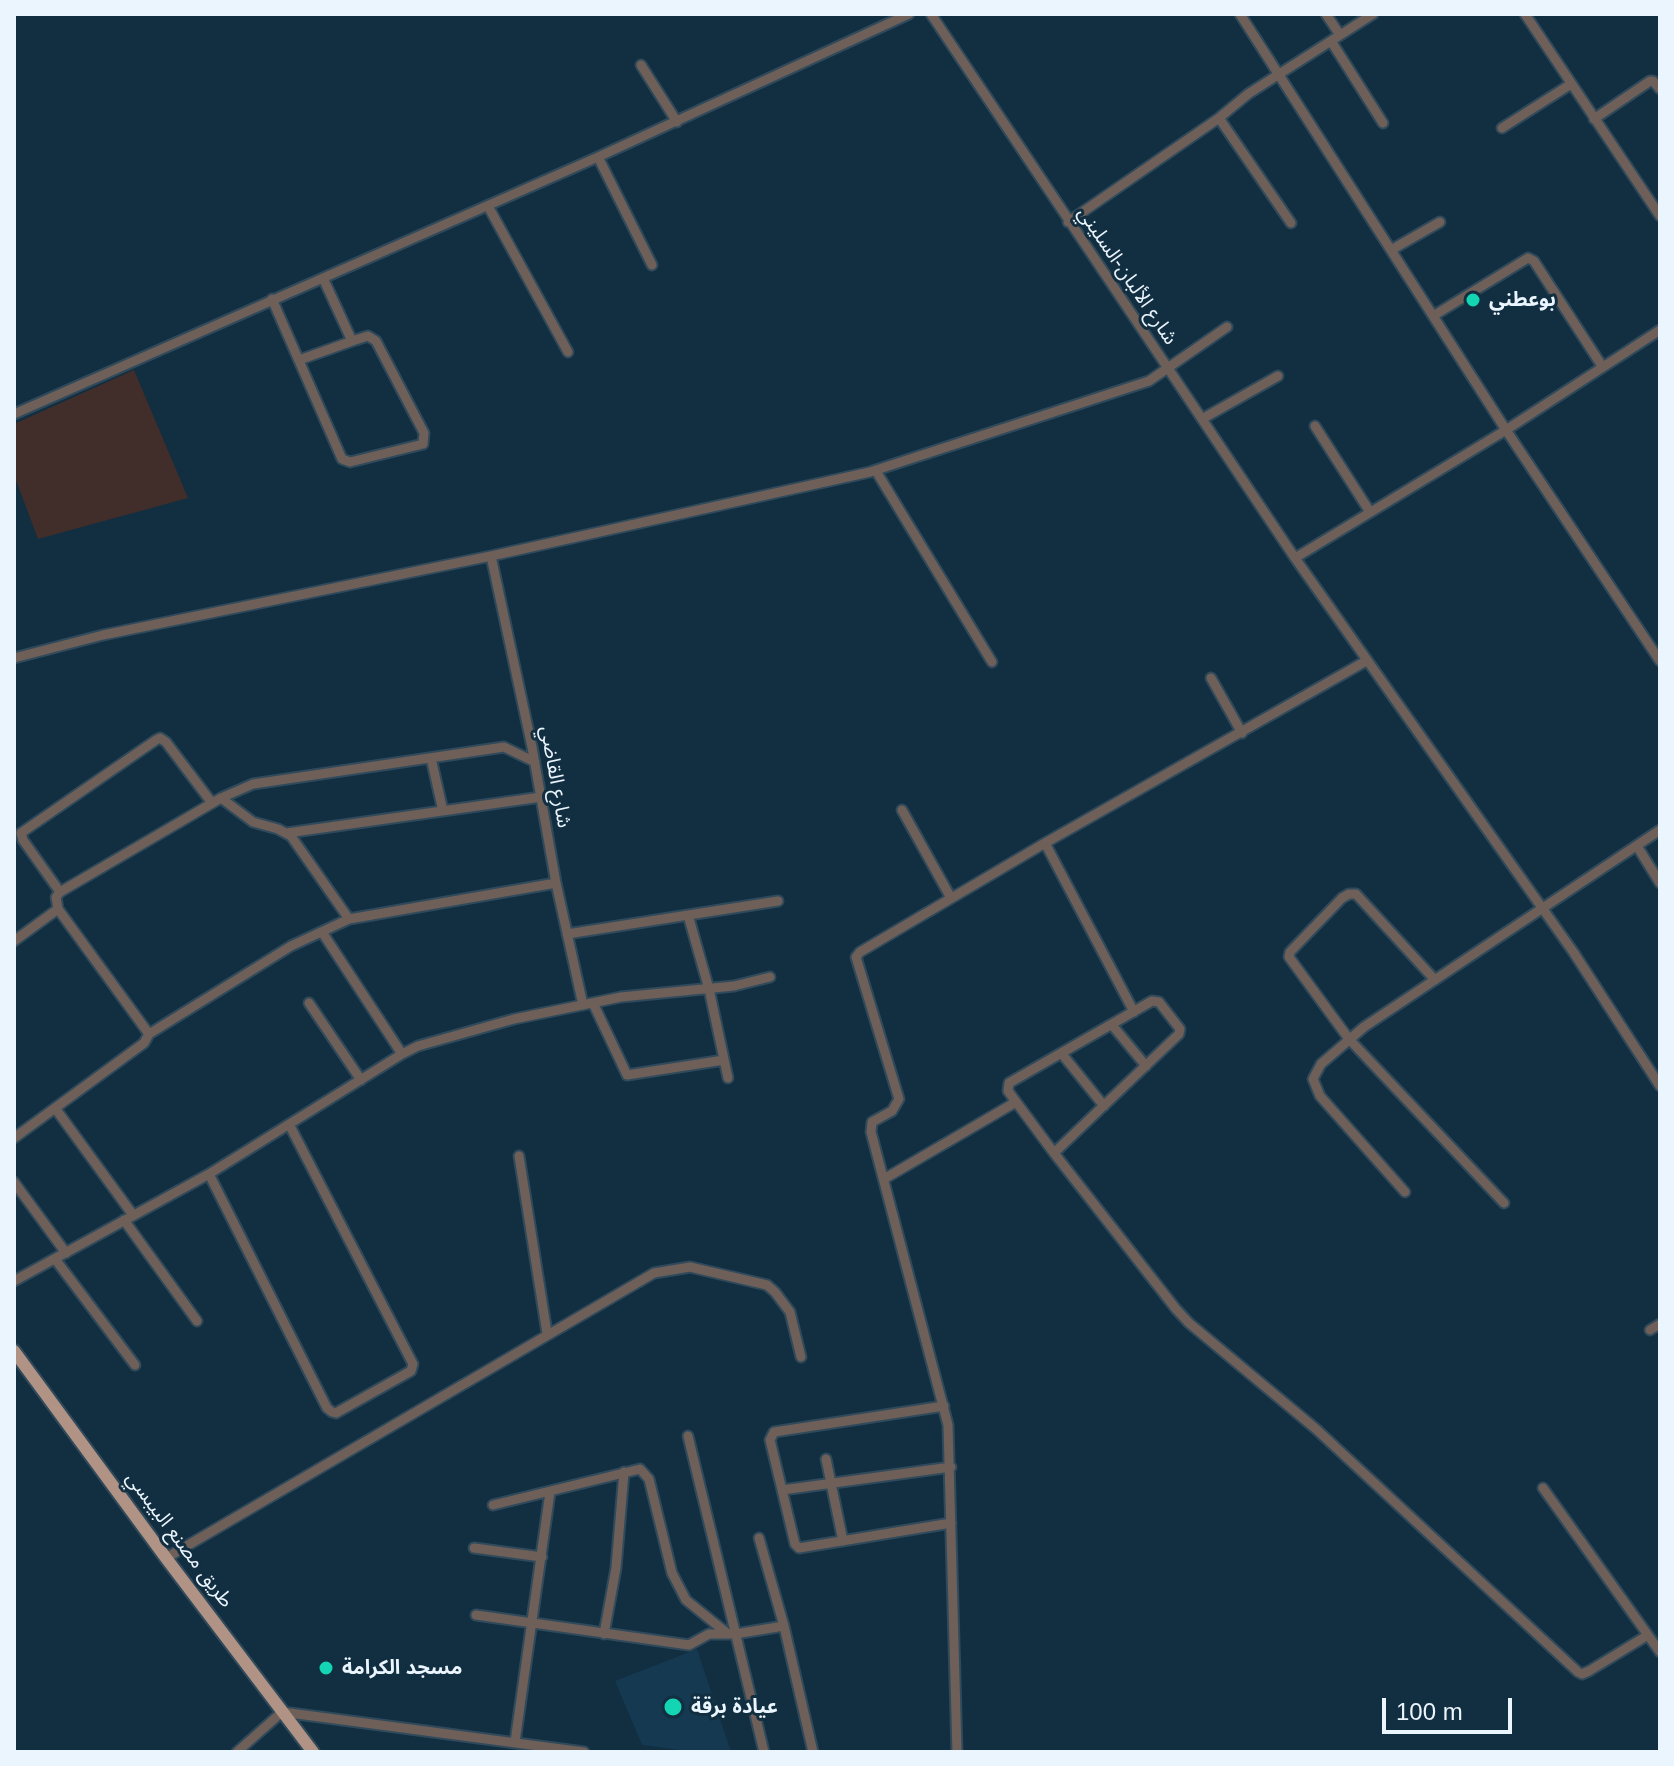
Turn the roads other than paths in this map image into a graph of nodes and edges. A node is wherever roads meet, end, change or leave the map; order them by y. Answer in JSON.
{"nodes":[{"id":1,"x":909,"y":14,"type":"edge"},
{"id":2,"x":931,"y":14,"type":"edge"},
{"id":3,"x":1240,"y":14,"type":"edge"},
{"id":4,"x":1326,"y":14,"type":"edge"},
{"id":5,"x":1373,"y":14,"type":"edge"},
{"id":6,"x":1525,"y":14,"type":"edge"},
{"id":7,"x":1335,"y":38,"type":"junction"},
{"id":8,"x":641,"y":65,"type":"dead end"},
{"id":9,"x":1280,"y":73,"type":"junction"},
{"id":10,"x":1571,"y":84,"type":"junction"},
{"id":11,"x":1660,"y":89,"type":"edge"},
{"id":12,"x":1219,"y":118,"type":"junction"},
{"id":13,"x":1594,"y":119,"type":"junction"},
{"id":14,"x":677,"y":122,"type":"junction"},
{"id":15,"x":1383,"y":123,"type":"dead end"},
{"id":16,"x":1502,"y":128,"type":"dead end"},
{"id":17,"x":598,"y":157,"type":"junction"},
{"id":18,"x":488,"y":206,"type":"junction"},
{"id":19,"x":1660,"y":216,"type":"edge"},
{"id":20,"x":1068,"y":222,"type":"junction"},
{"id":21,"x":1440,"y":222,"type":"dead end"},
{"id":22,"x":1291,"y":223,"type":"dead end"},
{"id":23,"x":1391,"y":250,"type":"junction"},
{"id":24,"x":652,"y":265,"type":"dead end"},
{"id":25,"x":323,"y":278,"type":"junction"},
{"id":26,"x":272,"y":299,"type":"junction"},
{"id":27,"x":1433,"y":316,"type":"junction"},
{"id":28,"x":1227,"y":327,"type":"dead end"},
{"id":29,"x":1660,"y":330,"type":"edge"},
{"id":30,"x":568,"y":352,"type":"dead end"},
{"id":31,"x":299,"y":360,"type":"junction"},
{"id":32,"x":1602,"y":366,"type":"junction"},
{"id":33,"x":1168,"y":367,"type":"junction"},
{"id":34,"x":1278,"y":376,"type":"dead end"},
{"id":35,"x":14,"y":414,"type":"edge"},
{"id":36,"x":1202,"y":419,"type":"junction"},
{"id":37,"x":1315,"y":426,"type":"dead end"},
{"id":38,"x":1506,"y":430,"type":"junction"},
{"id":39,"x":423,"y":444,"type":"junction"},
{"id":40,"x":876,"y":471,"type":"junction"},
{"id":41,"x":1370,"y":512,"type":"junction"},
{"id":42,"x":491,"y":556,"type":"junction"},
{"id":43,"x":1295,"y":558,"type":"junction"},
{"id":44,"x":14,"y":658,"type":"edge"},
{"id":45,"x":1366,"y":661,"type":"junction"},
{"id":46,"x":1660,"y":661,"type":"edge"},
{"id":47,"x":992,"y":662,"type":"dead end"},
{"id":48,"x":1211,"y":678,"type":"dead end"},
{"id":49,"x":1242,"y":733,"type":"junction"},
{"id":50,"x":431,"y":758,"type":"junction"},
{"id":51,"x":535,"y":762,"type":"junction"},
{"id":52,"x":541,"y":797,"type":"junction"},
{"id":53,"x":217,"y":800,"type":"junction"},
{"id":54,"x":902,"y":810,"type":"dead end"},
{"id":55,"x":443,"y":811,"type":"junction"},
{"id":56,"x":1660,"y":830,"type":"edge"},
{"id":57,"x":287,"y":833,"type":"junction"},
{"id":58,"x":1045,"y":843,"type":"junction"},
{"id":59,"x":1637,"y":846,"type":"junction"},
{"id":60,"x":556,"y":883,"type":"junction"},
{"id":61,"x":1660,"y":883,"type":"edge"},
{"id":62,"x":60,"y":892,"type":"junction"},
{"id":63,"x":951,"y":898,"type":"junction"},
{"id":64,"x":778,"y":901,"type":"dead end"},
{"id":65,"x":58,"y":909,"type":"junction"},
{"id":66,"x":1544,"y":910,"type":"junction"},
{"id":67,"x":688,"y":915,"type":"junction"},
{"id":68,"x":349,"y":919,"type":"junction"},
{"id":69,"x":322,"y":932,"type":"junction"},
{"id":70,"x":567,"y":934,"type":"junction"},
{"id":71,"x":14,"y":941,"type":"edge"},
{"id":72,"x":770,"y":977,"type":"dead end"},
{"id":73,"x":1435,"y":980,"type":"junction"},
{"id":74,"x":709,"y":989,"type":"junction"},
{"id":75,"x":309,"y":1003,"type":"dead end"},
{"id":76,"x":588,"y":1004,"type":"junction"},
{"id":77,"x":1134,"y":1012,"type":"junction"},
{"id":78,"x":1112,"y":1025,"type":"junction"},
{"id":79,"x":149,"y":1034,"type":"junction"},
{"id":80,"x":1349,"y":1039,"type":"junction"},
{"id":81,"x":402,"y":1054,"type":"junction"},
{"id":82,"x":1062,"y":1054,"type":"junction"},
{"id":83,"x":724,"y":1060,"type":"junction"},
{"id":84,"x":1146,"y":1066,"type":"junction"},
{"id":85,"x":728,"y":1078,"type":"dead end"},
{"id":86,"x":361,"y":1080,"type":"junction"},
{"id":87,"x":1660,"y":1086,"type":"edge"},
{"id":88,"x":1016,"y":1102,"type":"junction"},
{"id":89,"x":1104,"y":1106,"type":"junction"},
{"id":90,"x":55,"y":1108,"type":"junction"},
{"id":91,"x":290,"y":1126,"type":"junction"},
{"id":92,"x":14,"y":1138,"type":"edge"},
{"id":93,"x":1054,"y":1153,"type":"junction"},
{"id":94,"x":519,"y":1156,"type":"dead end"},
{"id":95,"x":209,"y":1174,"type":"junction"},
{"id":96,"x":884,"y":1179,"type":"junction"},
{"id":97,"x":14,"y":1182,"type":"edge"},
{"id":98,"x":1405,"y":1192,"type":"dead end"},
{"id":99,"x":1504,"y":1203,"type":"dead end"},
{"id":100,"x":128,"y":1218,"type":"junction"},
{"id":101,"x":66,"y":1253,"type":"junction"},
{"id":102,"x":55,"y":1259,"type":"junction"},
{"id":103,"x":14,"y":1281,"type":"edge"},
{"id":104,"x":197,"y":1321,"type":"dead end"},
{"id":105,"x":1660,"y":1324,"type":"edge"},
{"id":106,"x":1650,"y":1330,"type":"dead end"},
{"id":107,"x":547,"y":1333,"type":"junction"},
{"id":108,"x":14,"y":1351,"type":"edge"},
{"id":109,"x":801,"y":1357,"type":"dead end"},
{"id":110,"x":135,"y":1365,"type":"dead end"},
{"id":111,"x":944,"y":1406,"type":"junction"},
{"id":112,"x":688,"y":1436,"type":"dead end"},
{"id":113,"x":826,"y":1459,"type":"dead end"},
{"id":114,"x":951,"y":1467,"type":"junction"},
{"id":115,"x":624,"y":1472,"type":"junction"},
{"id":116,"x":832,"y":1482,"type":"junction"},
{"id":117,"x":1543,"y":1488,"type":"dead end"},
{"id":118,"x":782,"y":1490,"type":"junction"},
{"id":119,"x":550,"y":1492,"type":"junction"},
{"id":120,"x":493,"y":1505,"type":"dead end"},
{"id":121,"x":951,"y":1523,"type":"junction"},
{"id":122,"x":759,"y":1538,"type":"dead end"},
{"id":123,"x":843,"y":1541,"type":"junction"},
{"id":124,"x":474,"y":1548,"type":"dead end"},
{"id":125,"x":542,"y":1557,"type":"junction"},
{"id":126,"x":166,"y":1558,"type":"junction"},
{"id":127,"x":476,"y":1615,"type":"dead end"},
{"id":128,"x":533,"y":1624,"type":"junction"},
{"id":129,"x":784,"y":1626,"type":"junction"},
{"id":130,"x":604,"y":1634,"type":"junction"},
{"id":131,"x":732,"y":1634,"type":"junction"},
{"id":132,"x":1648,"y":1635,"type":"junction"},
{"id":133,"x":1660,"y":1652,"type":"edge"},
{"id":134,"x":282,"y":1712,"type":"junction"},
{"id":135,"x":515,"y":1742,"type":"junction"},
{"id":136,"x":237,"y":1752,"type":"edge"},
{"id":137,"x":313,"y":1752,"type":"edge"},
{"id":138,"x":584,"y":1752,"type":"edge"},
{"id":139,"x":764,"y":1752,"type":"edge"},
{"id":140,"x":813,"y":1752,"type":"edge"},
{"id":141,"x":957,"y":1752,"type":"edge"}],
"edges":[{"from":1,"to":14,"type":"street"},
{"from":2,"to":20,"type":"street","name":"شارع الألبان-السليني"},
{"from":3,"to":9,"type":"street"},
{"from":4,"to":7,"type":"street"},
{"from":5,"to":7,"type":"street"},
{"from":6,"to":10,"type":"street"},
{"from":7,"to":9,"type":"street"},
{"from":7,"to":15,"type":"street"},
{"from":8,"to":14,"type":"street"},
{"from":9,"to":12,"type":"street"},
{"from":9,"to":23,"type":"street"},
{"from":10,"to":13,"type":"street"},
{"from":10,"to":16,"type":"street"},
{"from":11,"to":13,"type":"street"},
{"from":12,"to":20,"type":"street"},
{"from":12,"to":22,"type":"street"},
{"from":13,"to":19,"type":"street"},
{"from":14,"to":17,"type":"street"},
{"from":17,"to":18,"type":"street"},
{"from":17,"to":24,"type":"street"},
{"from":18,"to":25,"type":"street"},
{"from":18,"to":30,"type":"street"},
{"from":20,"to":33,"type":"street","name":"شارع الألبان-السليني"},
{"from":21,"to":23,"type":"street"},
{"from":23,"to":27,"type":"street"},
{"from":25,"to":26,"type":"street"},
{"from":25,"to":39,"type":"street"},
{"from":26,"to":31,"type":"street"},
{"from":26,"to":35,"type":"street"},
{"from":27,"to":32,"type":"street"},
{"from":27,"to":38,"type":"street"},
{"from":28,"to":33,"type":"street"},
{"from":29,"to":32,"type":"street"},
{"from":31,"to":39,"type":"street"},
{"from":31,"to":39,"type":"street"},
{"from":32,"to":38,"type":"street"},
{"from":33,"to":36,"type":"street","name":"شارع الألبان-السليني"},
{"from":33,"to":40,"type":"street"},
{"from":34,"to":36,"type":"street"},
{"from":36,"to":43,"type":"street","name":"شارع الألبان-السليني"},
{"from":37,"to":41,"type":"street"},
{"from":38,"to":41,"type":"street"},
{"from":38,"to":46,"type":"street"},
{"from":40,"to":42,"type":"street"},
{"from":40,"to":47,"type":"street"},
{"from":41,"to":43,"type":"street"},
{"from":42,"to":44,"type":"street"},
{"from":42,"to":51,"type":"street","name":"شارع القاضي"},
{"from":43,"to":45,"type":"street","name":"شارع الألبان-السليني"},
{"from":45,"to":49,"type":"street"},
{"from":45,"to":66,"type":"street","name":"شارع الألبان-السليني"},
{"from":48,"to":49,"type":"street"},
{"from":49,"to":58,"type":"street"},
{"from":50,"to":51,"type":"street"},
{"from":50,"to":53,"type":"street"},
{"from":50,"to":55,"type":"street"},
{"from":51,"to":52,"type":"street","name":"شارع القاضي"},
{"from":52,"to":55,"type":"street"},
{"from":52,"to":60,"type":"street","name":"شارع القاضي"},
{"from":53,"to":57,"type":"street"},
{"from":53,"to":62,"type":"street"},
{"from":53,"to":62,"type":"street"},
{"from":54,"to":63,"type":"street"},
{"from":55,"to":57,"type":"street"},
{"from":56,"to":59,"type":"street"},
{"from":57,"to":68,"type":"street"},
{"from":58,"to":63,"type":"street"},
{"from":58,"to":77,"type":"street"},
{"from":59,"to":61,"type":"street"},
{"from":59,"to":66,"type":"street"},
{"from":60,"to":68,"type":"street"},
{"from":60,"to":70,"type":"street","name":"شارع القاضي"},
{"from":62,"to":65,"type":"street"},
{"from":63,"to":96,"type":"street"},
{"from":64,"to":67,"type":"street"},
{"from":65,"to":71,"type":"street"},
{"from":65,"to":79,"type":"street"},
{"from":66,"to":73,"type":"street"},
{"from":66,"to":87,"type":"street","name":"شارع الألبان-السليني"},
{"from":67,"to":70,"type":"street"},
{"from":67,"to":74,"type":"street"},
{"from":68,"to":69,"type":"street"},
{"from":69,"to":79,"type":"street"},
{"from":69,"to":81,"type":"street"},
{"from":70,"to":76,"type":"street","name":"شارع القاضي"},
{"from":72,"to":74,"type":"street"},
{"from":73,"to":80,"type":"street"},
{"from":73,"to":80,"type":"street"},
{"from":74,"to":76,"type":"street"},
{"from":74,"to":83,"type":"street"},
{"from":75,"to":86,"type":"street"},
{"from":76,"to":81,"type":"street"},
{"from":76,"to":83,"type":"street","name":"شارع القاضي"},
{"from":77,"to":78,"type":"street"},
{"from":77,"to":84,"type":"street"},
{"from":78,"to":82,"type":"street"},
{"from":78,"to":84,"type":"street"},
{"from":79,"to":90,"type":"street"},
{"from":80,"to":98,"type":"street"},
{"from":80,"to":99,"type":"street"},
{"from":81,"to":86,"type":"street"},
{"from":82,"to":88,"type":"street"},
{"from":82,"to":89,"type":"street"},
{"from":83,"to":85,"type":"street"},
{"from":84,"to":89,"type":"street"},
{"from":86,"to":91,"type":"street"},
{"from":88,"to":93,"type":"street"},
{"from":88,"to":96,"type":"street"},
{"from":89,"to":93,"type":"street"},
{"from":90,"to":92,"type":"street"},
{"from":90,"to":100,"type":"street"},
{"from":91,"to":95,"type":"street"},
{"from":91,"to":95,"type":"street"},
{"from":93,"to":132,"type":"street"},
{"from":94,"to":107,"type":"street"},
{"from":95,"to":100,"type":"street"},
{"from":96,"to":111,"type":"street"},
{"from":97,"to":101,"type":"street"},
{"from":100,"to":101,"type":"street"},
{"from":100,"to":104,"type":"street"},
{"from":101,"to":102,"type":"street"},
{"from":102,"to":103,"type":"street"},
{"from":102,"to":110,"type":"street"},
{"from":105,"to":106,"type":"street"},
{"from":107,"to":109,"type":"street"},
{"from":107,"to":126,"type":"street"},
{"from":108,"to":126,"type":"main road","name":"طريق مصنع البيبسي"},
{"from":111,"to":114,"type":"street"},
{"from":111,"to":118,"type":"street"},
{"from":112,"to":131,"type":"street"},
{"from":113,"to":116,"type":"street"},
{"from":114,"to":116,"type":"street"},
{"from":114,"to":121,"type":"street"},
{"from":115,"to":119,"type":"street"},
{"from":115,"to":130,"type":"street"},
{"from":115,"to":131,"type":"street"},
{"from":116,"to":118,"type":"street"},
{"from":116,"to":123,"type":"street"},
{"from":117,"to":132,"type":"street"},
{"from":118,"to":123,"type":"street"},
{"from":119,"to":120,"type":"street"},
{"from":119,"to":125,"type":"street"},
{"from":121,"to":123,"type":"street"},
{"from":121,"to":141,"type":"street"},
{"from":122,"to":129,"type":"street"},
{"from":124,"to":125,"type":"street"},
{"from":125,"to":128,"type":"street"},
{"from":126,"to":134,"type":"main road","name":"طريق مصنع البيبسي"},
{"from":127,"to":128,"type":"street"},
{"from":128,"to":130,"type":"street"},
{"from":128,"to":135,"type":"street"},
{"from":129,"to":131,"type":"street"},
{"from":129,"to":140,"type":"street"},
{"from":130,"to":131,"type":"street"},
{"from":131,"to":139,"type":"street"},
{"from":132,"to":133,"type":"street"},
{"from":134,"to":135,"type":"street"},
{"from":134,"to":136,"type":"street"},
{"from":134,"to":137,"type":"main road","name":"طريق مصنع البيبسي"},
{"from":135,"to":138,"type":"street"}]}
